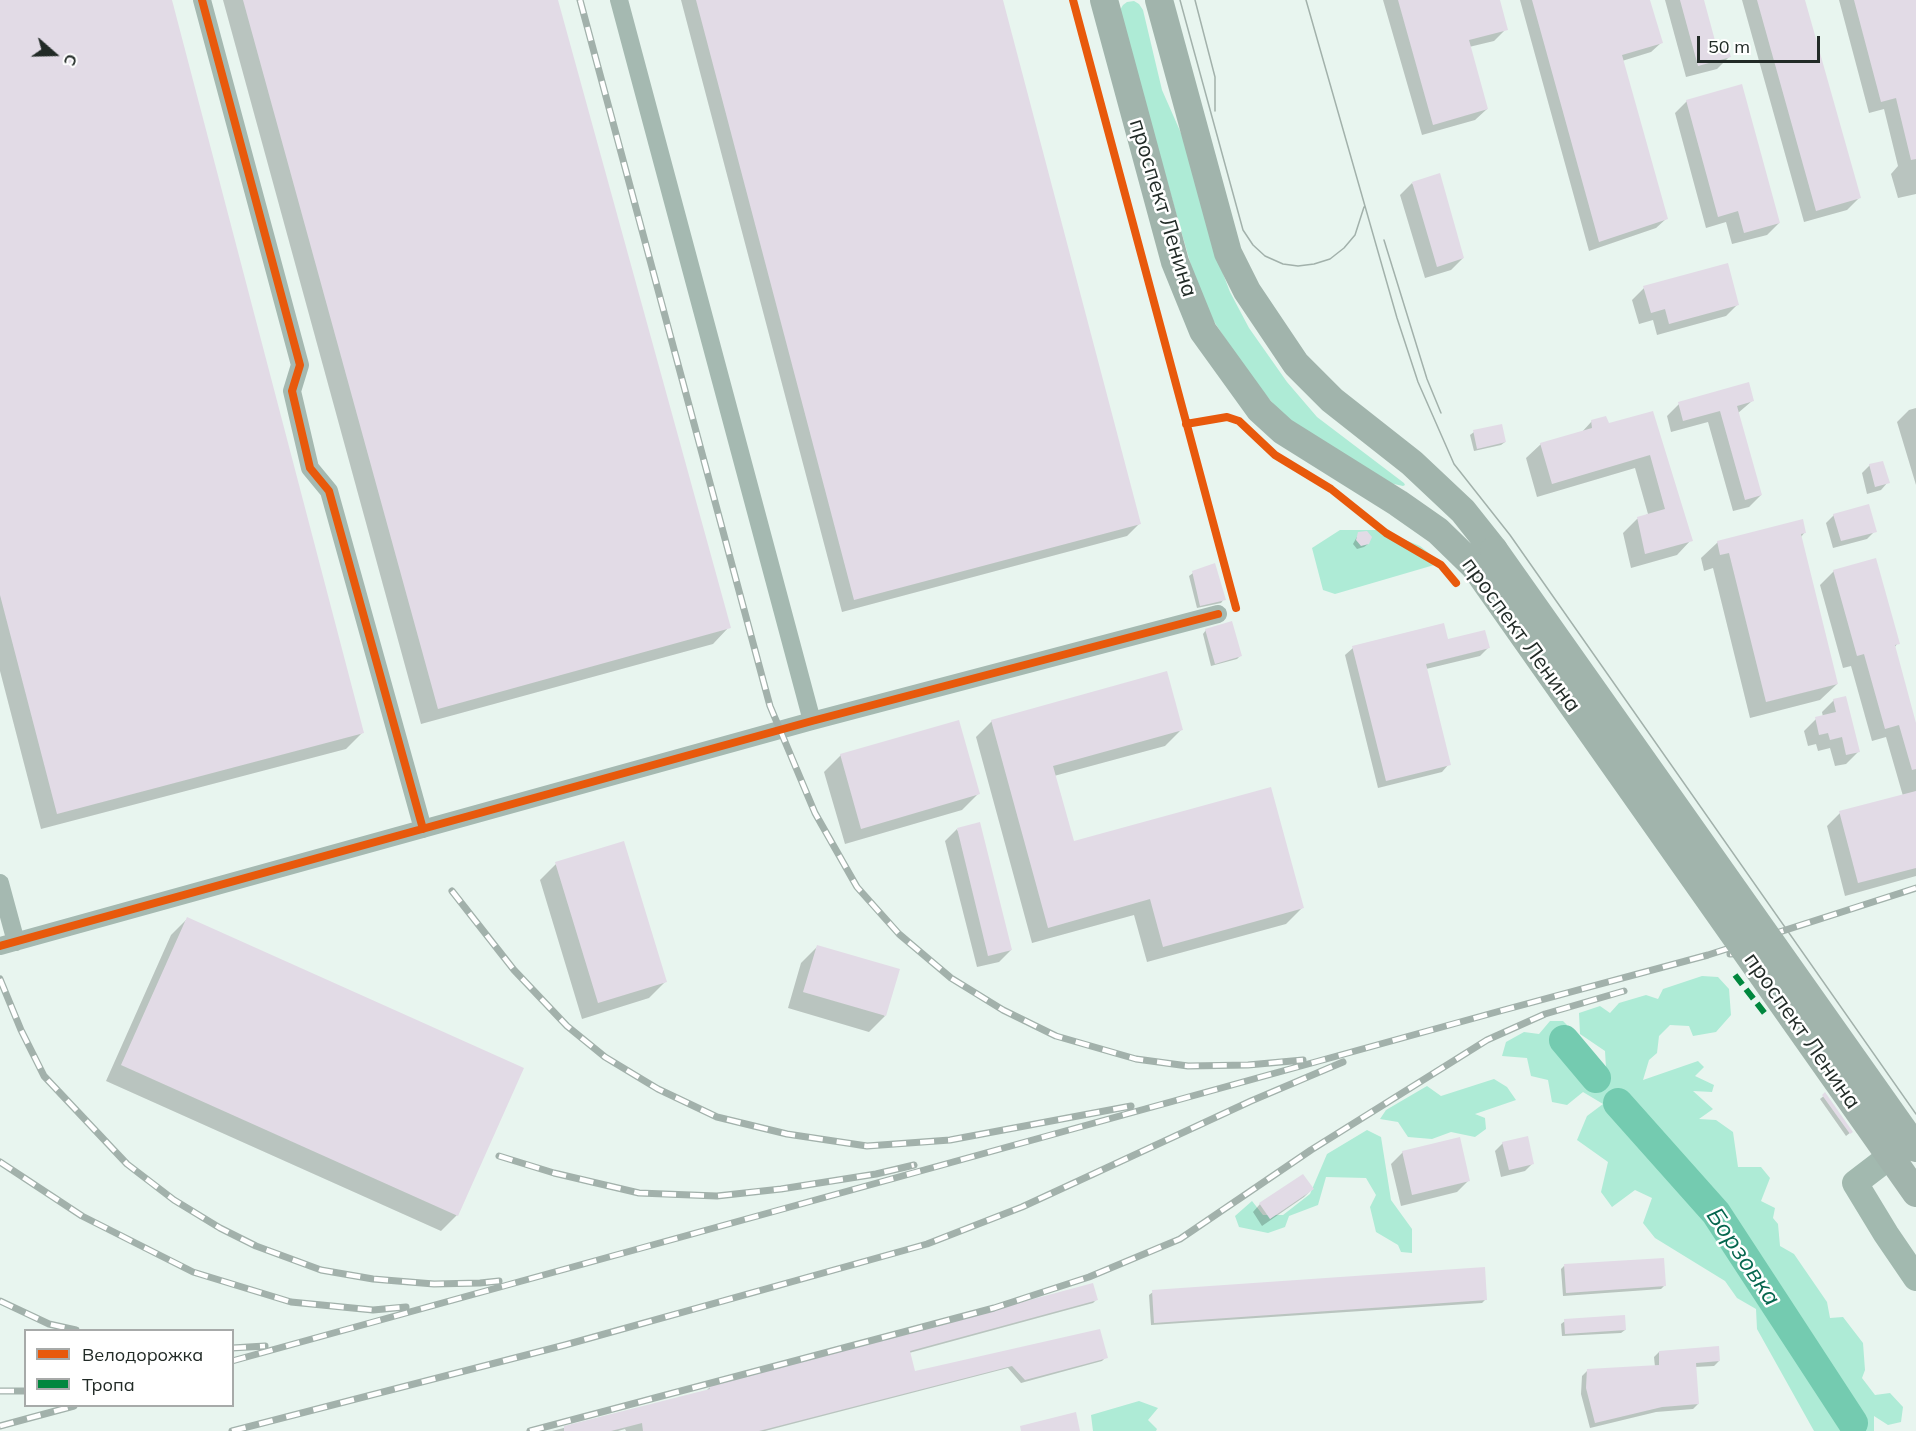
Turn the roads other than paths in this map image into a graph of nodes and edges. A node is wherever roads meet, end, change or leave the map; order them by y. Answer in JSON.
{"nodes":[{"id":1,"x":202,"y":0,"type":"edge"},
{"id":2,"x":620,"y":0,"type":"edge"},
{"id":3,"x":1104,"y":0,"type":"edge"},
{"id":4,"x":1159,"y":0,"type":"edge"},
{"id":5,"x":1423,"y":474,"type":"junction"},
{"id":6,"x":1398,"y":502,"type":"junction"},
{"id":7,"x":1485,"y":558,"type":"junction"},
{"id":8,"x":1218,"y":614,"type":"dead end"},
{"id":9,"x":812,"y":721,"type":"junction"},
{"id":10,"x":423,"y":829,"type":"junction"},
{"id":11,"x":0,"y":883,"type":"edge"},
{"id":12,"x":8,"y":944,"type":"edge"},
{"id":13,"x":1916,"y":1137,"type":"edge"},
{"id":14,"x":1916,"y":1148,"type":"edge"},
{"id":15,"x":1916,"y":1193,"type":"edge"},
{"id":16,"x":1916,"y":1278,"type":"edge"}],
"edges":[{"from":1,"to":10,"type":"street"},
{"from":2,"to":9,"type":"street"},
{"from":3,"to":6,"type":"main road","name":"проспект Ленина"},
{"from":4,"to":5,"type":"main road","name":"проспект Ленина"},
{"from":5,"to":6,"type":"main road"},
{"from":5,"to":7,"type":"main road","name":"проспект Ленина"},
{"from":6,"to":7,"type":"main road","name":"проспект Ленина"},
{"from":7,"to":14,"type":"main road","name":"проспект Ленина","bridge":true},
{"from":7,"to":15,"type":"main road","name":"проспект Ленина","bridge":true},
{"from":8,"to":9,"type":"street"},
{"from":9,"to":10,"type":"street"},
{"from":10,"to":12,"type":"street"},
{"from":11,"to":12,"type":"street"},
{"from":13,"to":16,"type":"main road"}]}
